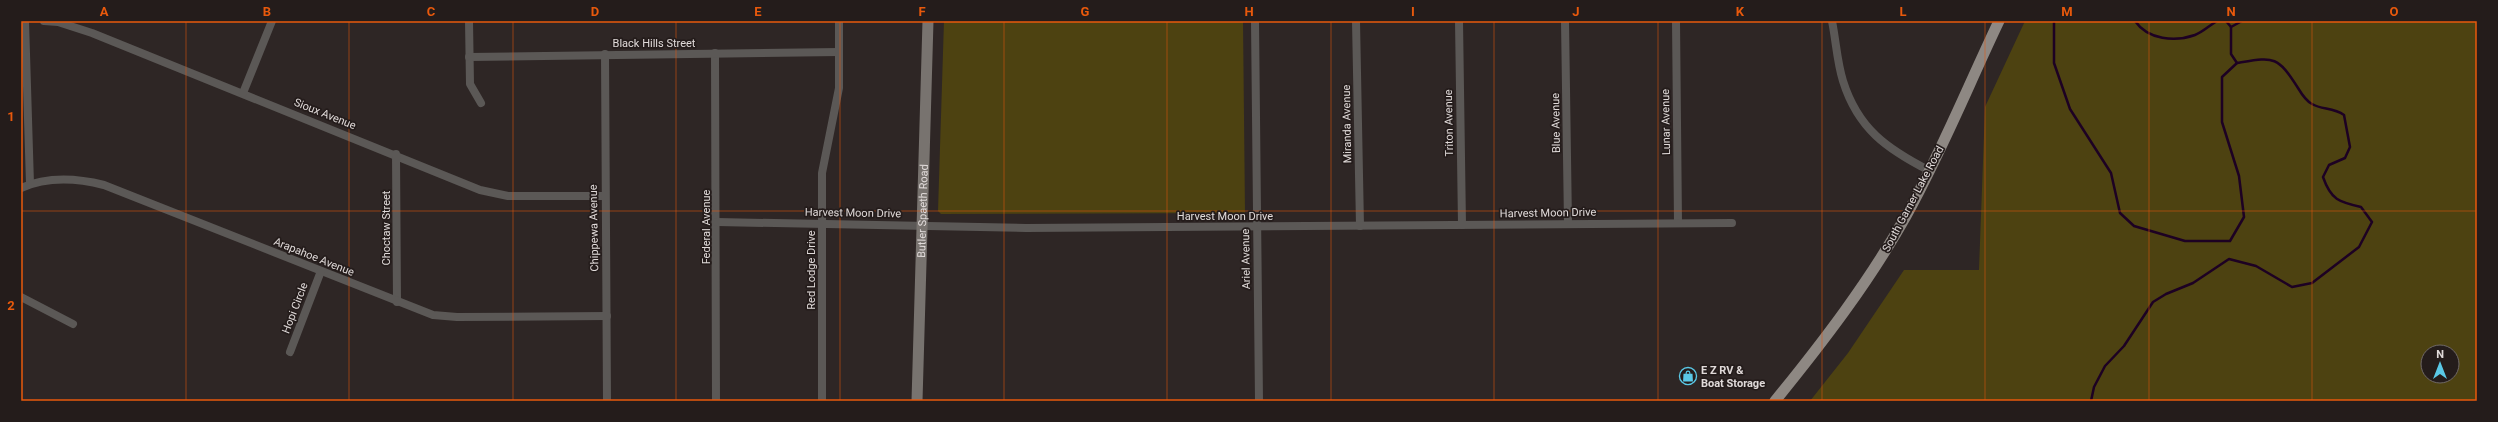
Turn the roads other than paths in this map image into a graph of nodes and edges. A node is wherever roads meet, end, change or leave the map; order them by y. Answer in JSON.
{"nodes":[{"id":1,"x":25,"y":21,"type":"edge"},
{"id":2,"x":44,"y":21,"type":"edge"},
{"id":3,"x":272,"y":21,"type":"edge"},
{"id":4,"x":469,"y":21,"type":"edge"},
{"id":5,"x":839,"y":21,"type":"edge"},
{"id":6,"x":928,"y":21,"type":"edge"},
{"id":7,"x":1255,"y":21,"type":"edge"},
{"id":8,"x":1356,"y":21,"type":"edge"},
{"id":9,"x":1459,"y":21,"type":"edge"},
{"id":10,"x":1565,"y":21,"type":"edge"},
{"id":11,"x":1676,"y":21,"type":"edge"},
{"id":12,"x":1832,"y":21,"type":"edge"},
{"id":13,"x":1999,"y":21,"type":"edge"},
{"id":14,"x":839,"y":52,"type":"junction"},
{"id":15,"x":716,"y":53,"type":"junction"},
{"id":16,"x":605,"y":54,"type":"junction"},
{"id":17,"x":469,"y":57,"type":"junction"},
{"id":18,"x":243,"y":94,"type":"junction"},
{"id":19,"x":480,"y":103,"type":"dead end"},
{"id":20,"x":396,"y":154,"type":"junction"},
{"id":21,"x":1930,"y":171,"type":"junction"},
{"id":22,"x":30,"y":184,"type":"junction"},
{"id":23,"x":21,"y":188,"type":"edge"},
{"id":24,"x":604,"y":196,"type":"junction"},
{"id":25,"x":717,"y":222,"type":"junction"},
{"id":26,"x":823,"y":223,"type":"junction"},
{"id":27,"x":1678,"y":223,"type":"junction"},
{"id":28,"x":1732,"y":223,"type":"dead end"},
{"id":29,"x":1568,"y":224,"type":"junction"},
{"id":30,"x":922,"y":225,"type":"junction"},
{"id":31,"x":1462,"y":225,"type":"junction"},
{"id":32,"x":1360,"y":226,"type":"junction"},
{"id":33,"x":1256,"y":227,"type":"junction"},
{"id":34,"x":321,"y":271,"type":"junction"},
{"id":35,"x":21,"y":297,"type":"edge"},
{"id":36,"x":397,"y":302,"type":"junction"},
{"id":37,"x":607,"y":316,"type":"junction"},
{"id":38,"x":73,"y":324,"type":"dead end"},
{"id":39,"x":290,"y":352,"type":"dead end"},
{"id":40,"x":607,"y":401,"type":"edge"},
{"id":41,"x":716,"y":401,"type":"edge"},
{"id":42,"x":822,"y":401,"type":"edge"},
{"id":43,"x":917,"y":401,"type":"edge"},
{"id":44,"x":1259,"y":401,"type":"edge"},
{"id":45,"x":1775,"y":401,"type":"edge"}],
"edges":[{"from":1,"to":22,"type":"street"},
{"from":2,"to":18,"type":"street","name":"Sioux Avenue"},
{"from":3,"to":18,"type":"street"},
{"from":4,"to":17,"type":"street"},
{"from":5,"to":14,"type":"street","name":"Red Lodge Drive"},
{"from":6,"to":30,"type":"main road","name":"Butler Spaeth Road"},
{"from":7,"to":33,"type":"street","name":"Ariel Avenue"},
{"from":8,"to":32,"type":"street","name":"Miranda Avenue"},
{"from":9,"to":31,"type":"street","name":"Triton Avenue"},
{"from":10,"to":29,"type":"street","name":"Blue Avenue"},
{"from":11,"to":27,"type":"street","name":"Lunar Avenue"},
{"from":12,"to":21,"type":"street"},
{"from":13,"to":21,"type":"main road","name":"South Garner Lake Road"},
{"from":14,"to":15,"type":"street","name":"Black Hills Street"},
{"from":14,"to":26,"type":"street","name":"Red Lodge Drive"},
{"from":15,"to":16,"type":"street","name":"Black Hills Street"},
{"from":15,"to":25,"type":"street","name":"Federal Avenue"},
{"from":16,"to":17,"type":"street","name":"Black Hills Street"},
{"from":16,"to":24,"type":"street","name":"Chippewa Avenue"},
{"from":17,"to":19,"type":"street"},
{"from":18,"to":20,"type":"street","name":"Sioux Avenue"},
{"from":20,"to":24,"type":"street","name":"Sioux Avenue"},
{"from":20,"to":36,"type":"street","name":"Choctaw Street"},
{"from":21,"to":45,"type":"main road","name":"South Garner Lake Road"},
{"from":22,"to":23,"type":"street","name":"Arapahoe Avenue"},
{"from":22,"to":34,"type":"street","name":"Arapahoe Avenue"},
{"from":24,"to":37,"type":"street","name":"Chippewa Avenue"},
{"from":25,"to":26,"type":"street","name":"Harvest Moon Drive"},
{"from":25,"to":41,"type":"street","name":"Federal Avenue"},
{"from":26,"to":30,"type":"street","name":"Harvest Moon Drive"},
{"from":26,"to":42,"type":"street","name":"Red Lodge Drive"},
{"from":27,"to":28,"type":"street","name":"Harvest Moon Drive"},
{"from":27,"to":29,"type":"street","name":"Harvest Moon Drive"},
{"from":29,"to":31,"type":"street","name":"Harvest Moon Drive"},
{"from":30,"to":33,"type":"street","name":"Harvest Moon Drive"},
{"from":30,"to":43,"type":"main road","name":"Butler Spaeth Road"},
{"from":31,"to":32,"type":"street","name":"Harvest Moon Drive"},
{"from":32,"to":33,"type":"street","name":"Harvest Moon Drive"},
{"from":33,"to":44,"type":"street","name":"Ariel Avenue"},
{"from":34,"to":36,"type":"street","name":"Arapahoe Avenue"},
{"from":34,"to":39,"type":"street","name":"Hopi Circle"},
{"from":35,"to":38,"type":"street"},
{"from":36,"to":37,"type":"street","name":"Arapahoe Avenue"},
{"from":37,"to":40,"type":"street","name":"Chippewa Avenue"}]}
